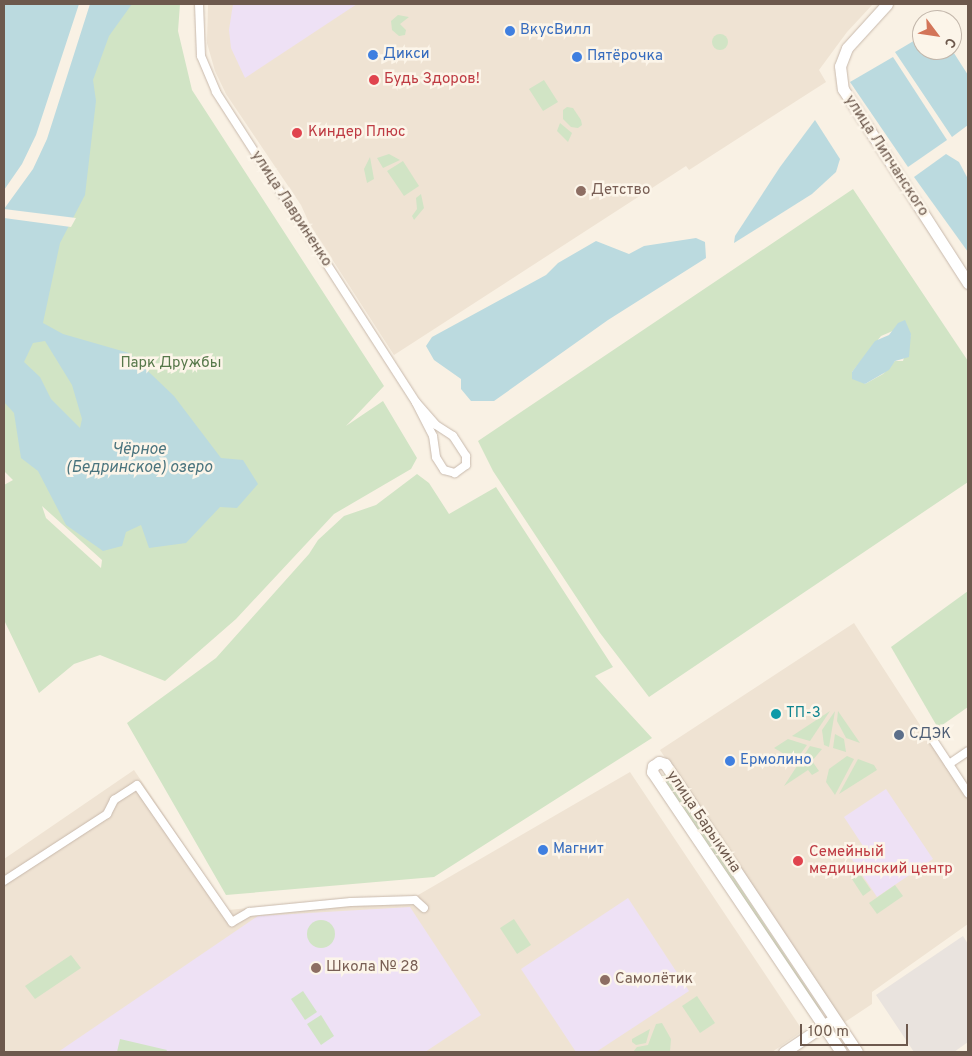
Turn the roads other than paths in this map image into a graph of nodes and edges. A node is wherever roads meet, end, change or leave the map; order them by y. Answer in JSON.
{"nodes":[{"id":1,"x":198,"y":4,"type":"edge"},
{"id":2,"x":887,"y":4,"type":"edge"},
{"id":3,"x":968,"y":283,"type":"edge"},
{"id":4,"x":416,"y":402,"type":"junction"},
{"id":5,"x":933,"y":740,"type":"dead end"},
{"id":6,"x":968,"y":751,"type":"edge"},
{"id":7,"x":948,"y":764,"type":"junction"},
{"id":8,"x":968,"y":793,"type":"edge"},
{"id":9,"x":4,"y":882,"type":"edge"},
{"id":10,"x":424,"y":908,"type":"dead end"},
{"id":11,"x":834,"y":1019,"type":"junction"},
{"id":12,"x":823,"y":1026,"type":"junction"},
{"id":13,"x":784,"y":1052,"type":"edge"},
{"id":14,"x":841,"y":1052,"type":"edge"},
{"id":15,"x":857,"y":1052,"type":"edge"}],
"edges":[{"from":1,"to":4,"type":"street","name":"улица Лавриненко"},
{"from":2,"to":3,"type":"street","name":"улица Липчанского"},
{"from":4,"to":4,"type":"street"},
{"from":5,"to":7,"type":"street"},
{"from":6,"to":7,"type":"street"},
{"from":7,"to":8,"type":"street"},
{"from":9,"to":10,"type":"street"},
{"from":11,"to":12,"type":"street"},
{"from":11,"to":12,"type":"street","name":"улица Барыкина"},
{"from":11,"to":15,"type":"street","name":"улица Барыкина"},
{"from":12,"to":13,"type":"street"},
{"from":12,"to":14,"type":"street","name":"улица Барыкина"}]}
